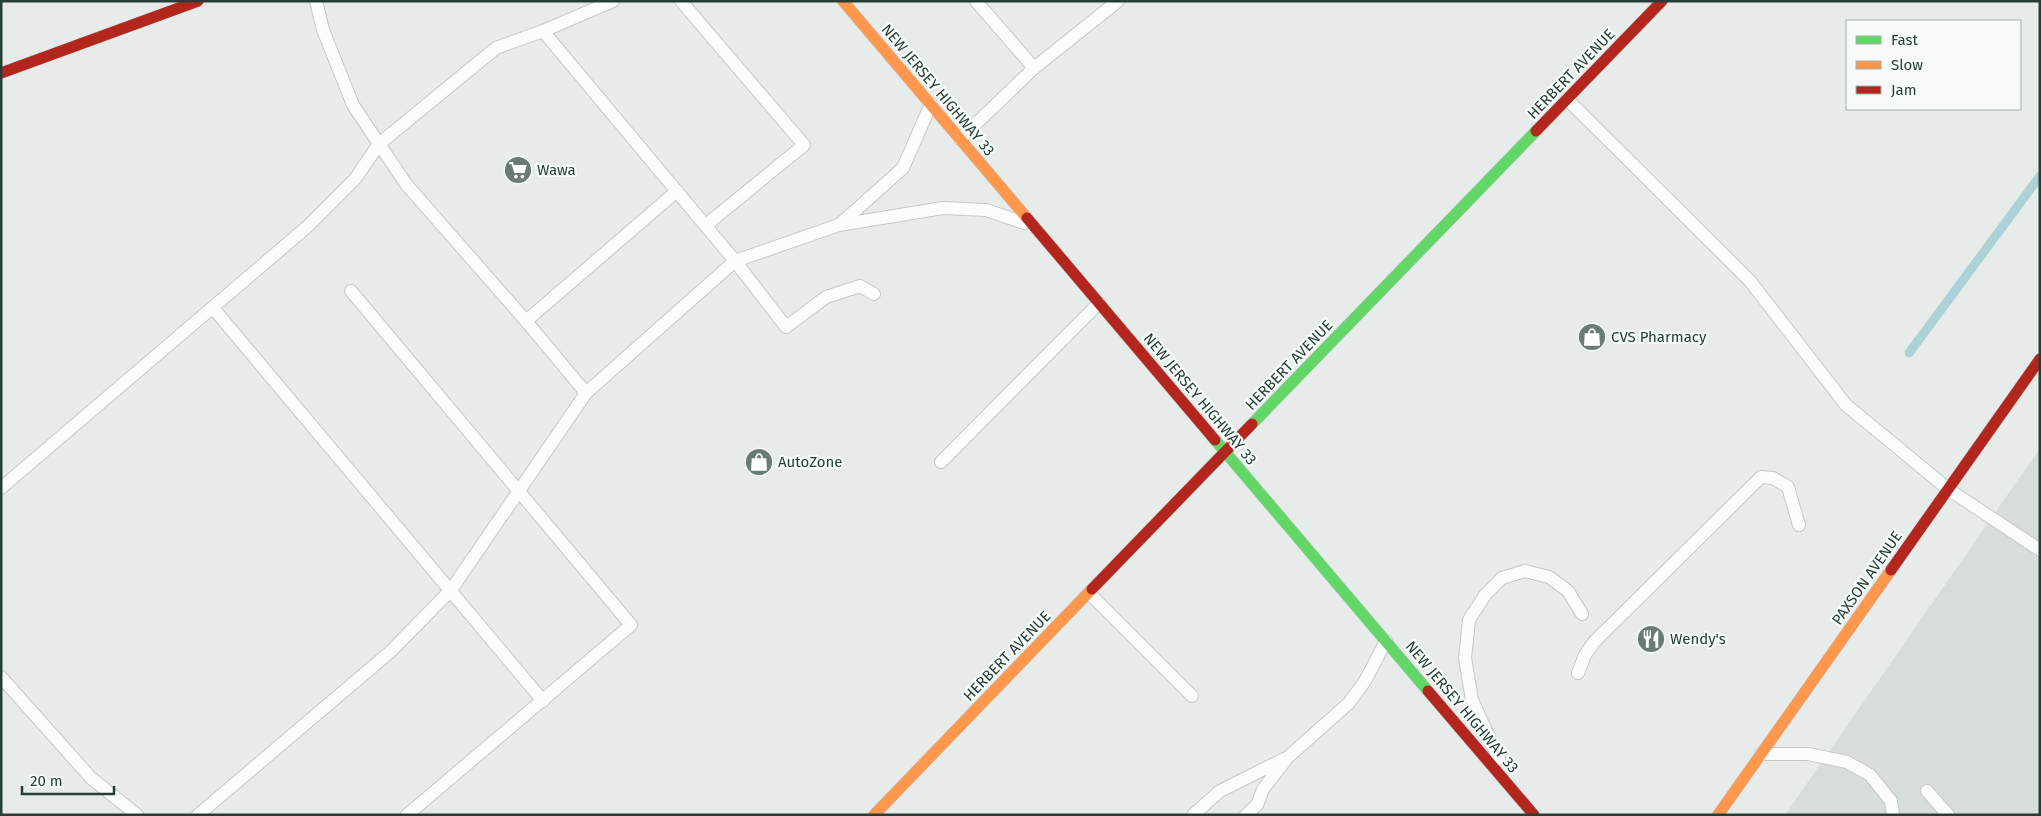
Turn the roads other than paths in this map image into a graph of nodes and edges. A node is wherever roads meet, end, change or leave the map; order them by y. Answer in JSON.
{"nodes":[{"id":1,"x":198,"y":1,"type":"edge"},
{"id":2,"x":316,"y":1,"type":"edge"},
{"id":3,"x":613,"y":1,"type":"edge"},
{"id":4,"x":680,"y":1,"type":"edge"},
{"id":5,"x":843,"y":1,"type":"edge"},
{"id":6,"x":976,"y":1,"type":"edge"},
{"id":7,"x":1118,"y":1,"type":"edge"},
{"id":8,"x":1662,"y":1,"type":"edge"},
{"id":9,"x":543,"y":31,"type":"junction"},
{"id":10,"x":1034,"y":68,"type":"junction"},
{"id":11,"x":1,"y":73,"type":"edge"},
{"id":12,"x":1567,"y":99,"type":"junction"},
{"id":13,"x":931,"y":104,"type":"junction"},
{"id":14,"x":960,"y":139,"type":"junction"},
{"id":15,"x":379,"y":144,"type":"junction"},
{"id":16,"x":677,"y":192,"type":"junction"},
{"id":17,"x":706,"y":225,"type":"junction"},
{"id":18,"x":839,"y":225,"type":"junction"},
{"id":19,"x":1033,"y":226,"type":"junction"},
{"id":20,"x":736,"y":261,"type":"junction"},
{"id":21,"x":351,"y":292,"type":"dead end"},
{"id":22,"x":874,"y":294,"type":"dead end"},
{"id":23,"x":1099,"y":303,"type":"junction"},
{"id":24,"x":212,"y":308,"type":"junction"},
{"id":25,"x":526,"y":321,"type":"junction"},
{"id":26,"x":2040,"y":359,"type":"edge"},
{"id":27,"x":586,"y":393,"type":"junction"},
{"id":28,"x":1225,"y":452,"type":"junction"},
{"id":29,"x":941,"y":462,"type":"dead end"},
{"id":30,"x":1,"y":488,"type":"edge"},
{"id":31,"x":1948,"y":489,"type":"junction"},
{"id":32,"x":520,"y":490,"type":"junction"},
{"id":33,"x":1799,"y":525,"type":"dead end"},
{"id":34,"x":2040,"y":550,"type":"edge"},
{"id":35,"x":450,"y":590,"type":"junction"},
{"id":36,"x":1089,"y":592,"type":"junction"},
{"id":37,"x":1582,"y":614,"type":"dead end"},
{"id":38,"x":1386,"y":640,"type":"junction"},
{"id":39,"x":1578,"y":673,"type":"dead end"},
{"id":40,"x":1,"y":677,"type":"edge"},
{"id":41,"x":1192,"y":696,"type":"dead end"},
{"id":42,"x":543,"y":701,"type":"junction"},
{"id":43,"x":1761,"y":754,"type":"junction"},
{"id":44,"x":1288,"y":757,"type":"junction"},
{"id":45,"x":1514,"y":791,"type":"junction"},
{"id":46,"x":1928,"y":791,"type":"dead end"},
{"id":47,"x":137,"y":815,"type":"edge"},
{"id":48,"x":198,"y":815,"type":"edge"},
{"id":49,"x":408,"y":815,"type":"edge"},
{"id":50,"x":874,"y":815,"type":"edge"},
{"id":51,"x":1193,"y":815,"type":"edge"},
{"id":52,"x":1246,"y":815,"type":"edge"},
{"id":53,"x":1534,"y":815,"type":"edge"},
{"id":54,"x":1718,"y":815,"type":"edge"},
{"id":55,"x":1893,"y":815,"type":"edge"},
{"id":56,"x":1948,"y":815,"type":"edge"}],
"edges":[{"from":1,"to":11,"type":"street"},
{"from":2,"to":15,"type":"lane"},
{"from":3,"to":9,"type":"lane"},
{"from":4,"to":17,"type":"lane"},
{"from":5,"to":13,"type":"street","name":"NEW JERSEY HIGHWAY 33"},
{"from":6,"to":10,"type":"lane"},
{"from":7,"to":10,"type":"lane"},
{"from":8,"to":12,"type":"street","name":"HERBERT AVENUE"},
{"from":9,"to":15,"type":"lane"},
{"from":9,"to":16,"type":"lane"},
{"from":10,"to":14,"type":"lane"},
{"from":12,"to":28,"type":"street","name":"HERBERT AVENUE"},
{"from":12,"to":31,"type":"lane"},
{"from":13,"to":14,"type":"street","name":"NEW JERSEY HIGHWAY 33"},
{"from":13,"to":18,"type":"lane"},
{"from":14,"to":19,"type":"street","name":"NEW JERSEY HIGHWAY 33"},
{"from":15,"to":24,"type":"lane"},
{"from":15,"to":25,"type":"lane"},
{"from":16,"to":17,"type":"lane"},
{"from":16,"to":25,"type":"lane"},
{"from":17,"to":20,"type":"lane"},
{"from":18,"to":19,"type":"lane"},
{"from":18,"to":20,"type":"lane"},
{"from":19,"to":23,"type":"street","name":"NEW JERSEY HIGHWAY 33"},
{"from":20,"to":22,"type":"lane"},
{"from":20,"to":27,"type":"lane"},
{"from":21,"to":32,"type":"lane"},
{"from":23,"to":28,"type":"street","name":"NEW JERSEY HIGHWAY 33"},
{"from":23,"to":29,"type":"lane"},
{"from":24,"to":30,"type":"lane"},
{"from":24,"to":35,"type":"lane"},
{"from":25,"to":27,"type":"lane"},
{"from":26,"to":31,"type":"street","name":"PAXSON AVENUE"},
{"from":27,"to":32,"type":"lane"},
{"from":28,"to":36,"type":"street","name":"HERBERT AVENUE"},
{"from":28,"to":38,"type":"street","name":"NEW JERSEY HIGHWAY 33"},
{"from":31,"to":34,"type":"lane"},
{"from":31,"to":43,"type":"street","name":"PAXSON AVENUE"},
{"from":32,"to":35,"type":"lane"},
{"from":32,"to":42,"type":"lane"},
{"from":33,"to":39,"type":"lane"},
{"from":35,"to":42,"type":"lane"},
{"from":35,"to":48,"type":"lane"},
{"from":36,"to":41,"type":"lane"},
{"from":36,"to":50,"type":"street","name":"HERBERT AVENUE"},
{"from":37,"to":45,"type":"lane"},
{"from":38,"to":44,"type":"lane"},
{"from":38,"to":45,"type":"street","name":"NEW JERSEY HIGHWAY 33"},
{"from":40,"to":47,"type":"lane"},
{"from":42,"to":49,"type":"lane"},
{"from":43,"to":54,"type":"street","name":"PAXSON AVENUE"},
{"from":43,"to":55,"type":"lane"},
{"from":44,"to":51,"type":"lane"},
{"from":44,"to":52,"type":"lane"},
{"from":45,"to":53,"type":"street","name":"NEW JERSEY HIGHWAY 33"},
{"from":46,"to":56,"type":"lane"}]}
